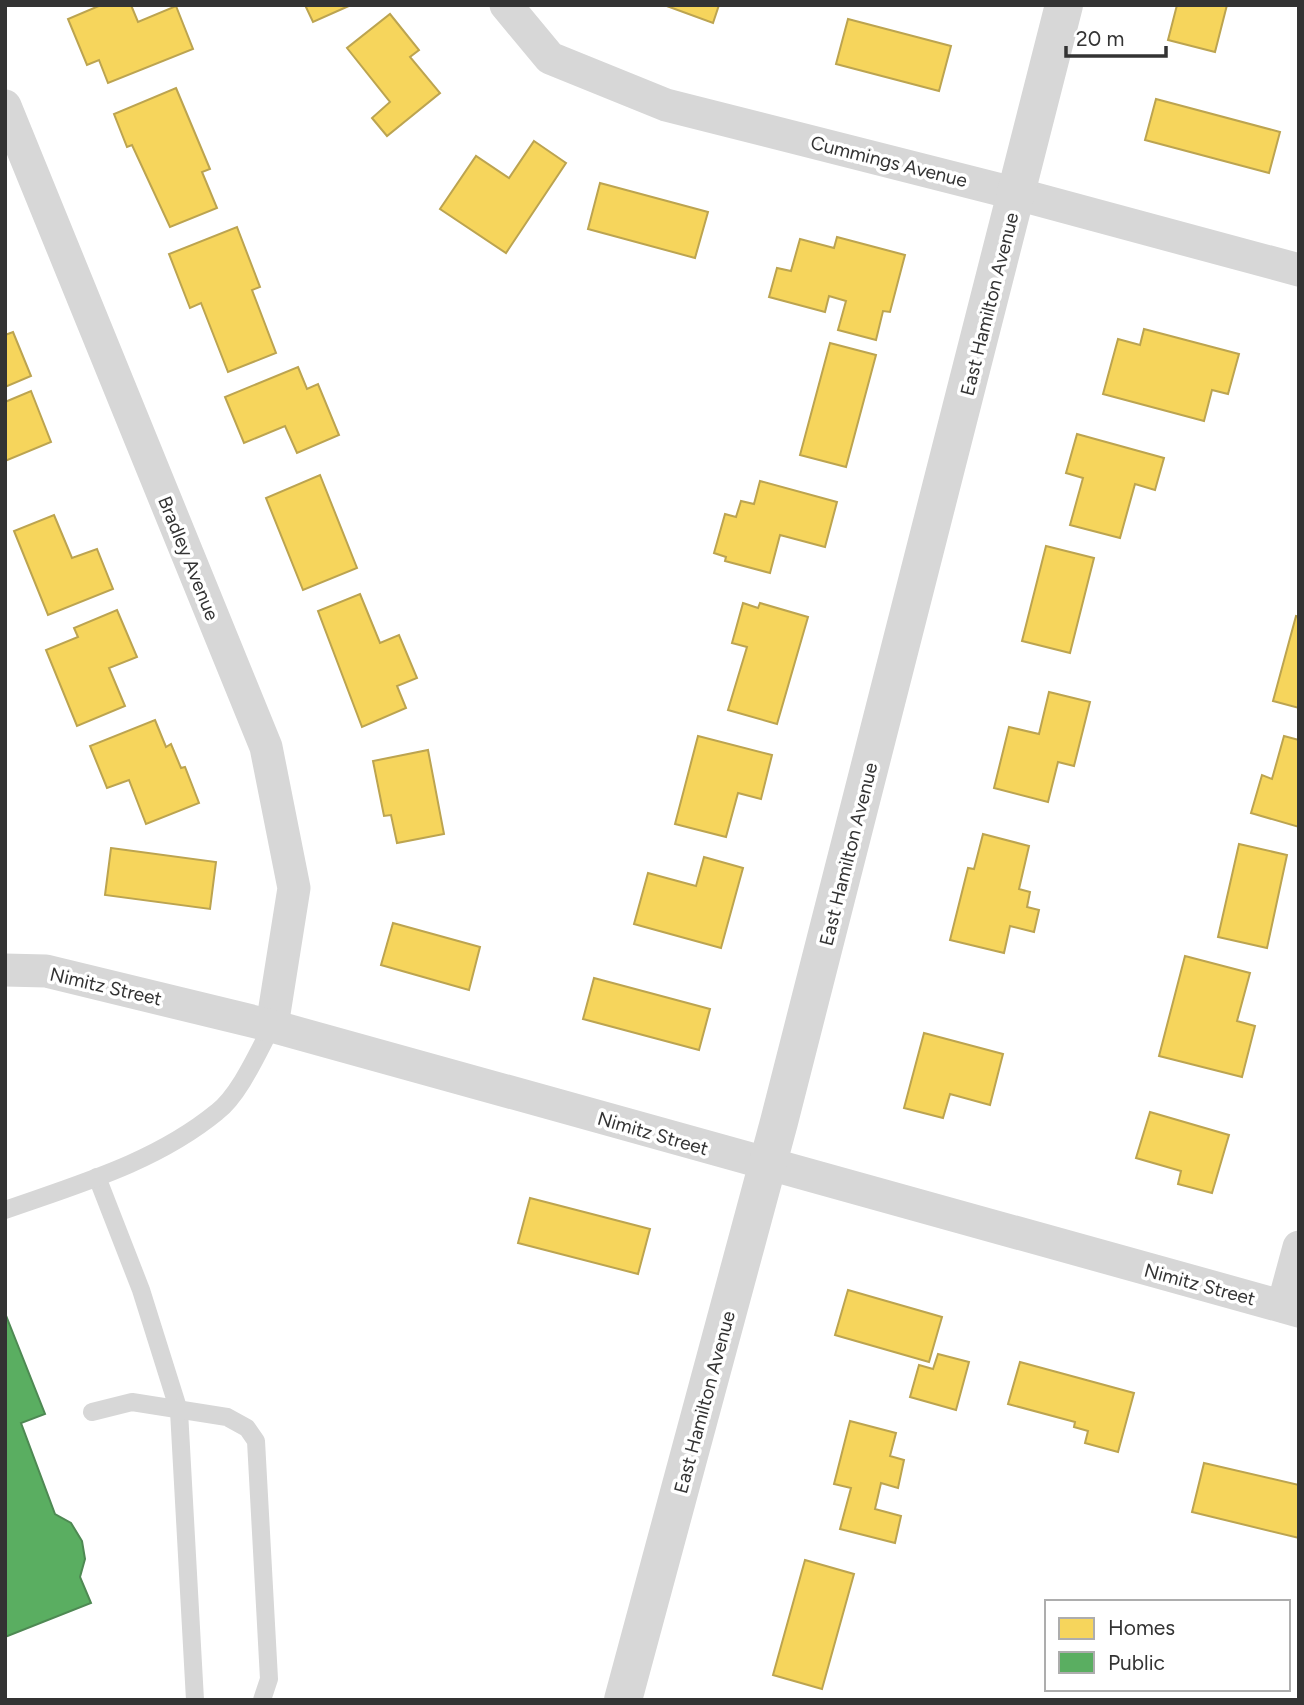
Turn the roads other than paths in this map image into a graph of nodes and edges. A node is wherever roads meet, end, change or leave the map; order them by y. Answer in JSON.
{"nodes":[{"id":1,"x":506,"y":5,"type":"edge"},
{"id":2,"x":1064,"y":5,"type":"edge"},
{"id":3,"x":5,"y":106,"type":"edge"},
{"id":4,"x":1017,"y":194,"type":"junction"},
{"id":5,"x":1299,"y":270,"type":"edge"},
{"id":6,"x":5,"y":970,"type":"edge"},
{"id":7,"x":272,"y":1026,"type":"junction"},
{"id":8,"x":768,"y":1165,"type":"junction"},
{"id":9,"x":97,"y":1178,"type":"junction"},
{"id":10,"x":5,"y":1210,"type":"edge"},
{"id":11,"x":1299,"y":1247,"type":"edge"},
{"id":12,"x":1291,"y":1308,"type":"edge"},
{"id":13,"x":179,"y":1411,"type":"junction"},
{"id":14,"x":92,"y":1412,"type":"dead end"},
{"id":15,"x":195,"y":1700,"type":"edge"},
{"id":16,"x":262,"y":1700,"type":"edge"},
{"id":17,"x":623,"y":1700,"type":"edge"}],
"edges":[{"from":1,"to":4,"type":"street","name":"Cummings Avenue"},
{"from":2,"to":4,"type":"street","name":"East Hamilton Avenue"},
{"from":3,"to":7,"type":"street","name":"Bradley Avenue"},
{"from":4,"to":5,"type":"street","name":"Cummings Avenue"},
{"from":4,"to":8,"type":"street","name":"East Hamilton Avenue"},
{"from":6,"to":7,"type":"street","name":"Nimitz Street"},
{"from":7,"to":8,"type":"street","name":"Nimitz Street"},
{"from":7,"to":9,"type":"lane"},
{"from":8,"to":12,"type":"street","name":"Nimitz Street"},
{"from":8,"to":17,"type":"street","name":"East Hamilton Avenue"},
{"from":9,"to":10,"type":"lane"},
{"from":9,"to":13,"type":"lane"},
{"from":11,"to":12,"type":"street"},
{"from":13,"to":14,"type":"lane"},
{"from":13,"to":15,"type":"lane"},
{"from":13,"to":16,"type":"lane"}]}
